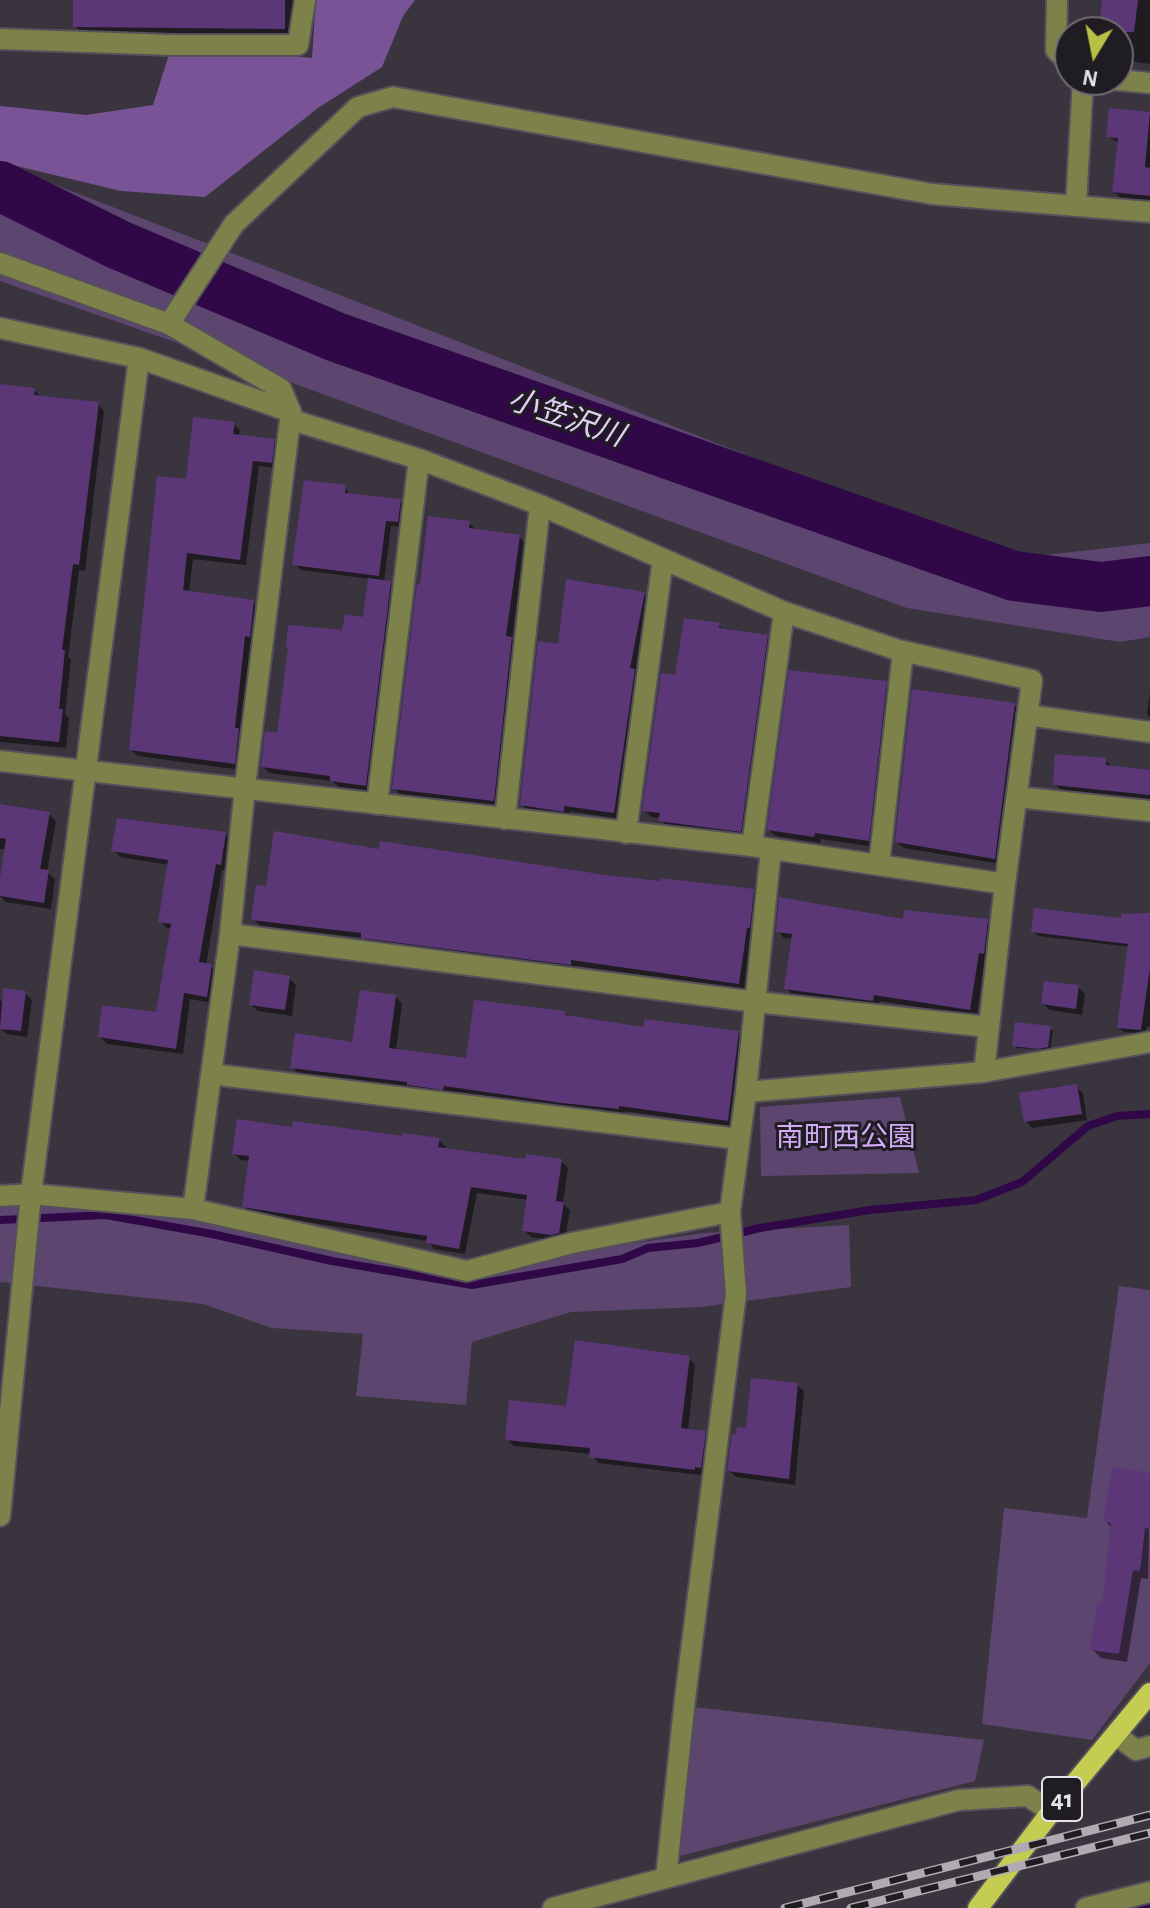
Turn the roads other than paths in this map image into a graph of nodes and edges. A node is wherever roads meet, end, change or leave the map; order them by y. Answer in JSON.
{"nodes":[{"id":1,"x":305,"y":0,"type":"edge"},
{"id":2,"x":0,"y":39,"type":"edge"},
{"id":3,"x":1082,"y":96,"type":"edge"},
{"id":4,"x":1076,"y":205,"type":"junction"},
{"id":5,"x":1150,"y":212,"type":"edge"},
{"id":6,"x":0,"y":263,"type":"edge"},
{"id":7,"x":169,"y":324,"type":"junction"},
{"id":8,"x":0,"y":328,"type":"edge"},
{"id":9,"x":139,"y":358,"type":"junction"},
{"id":10,"x":291,"y":416,"type":"junction"},
{"id":11,"x":419,"y":459,"type":"junction"},
{"id":12,"x":540,"y":505,"type":"junction"},
{"id":13,"x":663,"y":559,"type":"junction"},
{"id":14,"x":784,"y":612,"type":"junction"},
{"id":15,"x":903,"y":652,"type":"junction"},
{"id":16,"x":1027,"y":715,"type":"junction"},
{"id":17,"x":1150,"y":732,"type":"edge"},
{"id":18,"x":0,"y":761,"type":"edge"},
{"id":19,"x":84,"y":772,"type":"junction"},
{"id":20,"x":245,"y":787,"type":"junction"},
{"id":21,"x":1017,"y":797,"type":"junction"},
{"id":22,"x":377,"y":804,"type":"junction"},
{"id":23,"x":1150,"y":811,"type":"edge"},
{"id":24,"x":505,"y":819,"type":"junction"},
{"id":25,"x":626,"y":833,"type":"junction"},
{"id":26,"x":762,"y":848,"type":"junction"},
{"id":27,"x":879,"y":865,"type":"junction"},
{"id":28,"x":1005,"y":884,"type":"junction"},
{"id":29,"x":230,"y":934,"type":"junction"},
{"id":30,"x":756,"y":1002,"type":"junction"},
{"id":31,"x":989,"y":1027,"type":"junction"},
{"id":32,"x":1150,"y":1042,"type":"edge"},
{"id":33,"x":984,"y":1072,"type":"junction"},
{"id":34,"x":211,"y":1074,"type":"junction"},
{"id":35,"x":746,"y":1092,"type":"junction"},
{"id":36,"x":739,"y":1139,"type":"junction"},
{"id":37,"x":31,"y":1194,"type":"junction"},
{"id":38,"x":0,"y":1196,"type":"edge"},
{"id":39,"x":193,"y":1209,"type":"junction"},
{"id":40,"x":730,"y":1212,"type":"junction"},
{"id":41,"x":0,"y":1516,"type":"edge"},
{"id":42,"x":1150,"y":1693,"type":"edge"},
{"id":43,"x":1116,"y":1735,"type":"junction"},
{"id":44,"x":1150,"y":1746,"type":"edge"},
{"id":45,"x":1051,"y":1812,"type":"junction"},
{"id":46,"x":666,"y":1878,"type":"junction"},
{"id":47,"x":1150,"y":1892,"type":"edge"},
{"id":48,"x":553,"y":1908,"type":"edge"},
{"id":49,"x":978,"y":1908,"type":"edge"},
{"id":50,"x":1086,"y":1908,"type":"edge"}],
"edges":[{"from":1,"to":2,"type":"street"},
{"from":3,"to":4,"type":"street"},
{"from":4,"to":5,"type":"street"},
{"from":4,"to":7,"type":"street"},
{"from":6,"to":7,"type":"street"},
{"from":7,"to":10,"type":"street"},
{"from":8,"to":9,"type":"street"},
{"from":9,"to":10,"type":"street"},
{"from":9,"to":19,"type":"street"},
{"from":10,"to":11,"type":"street"},
{"from":10,"to":20,"type":"street"},
{"from":11,"to":12,"type":"street"},
{"from":11,"to":22,"type":"street"},
{"from":12,"to":13,"type":"street"},
{"from":12,"to":24,"type":"street"},
{"from":13,"to":14,"type":"street"},
{"from":13,"to":25,"type":"street"},
{"from":14,"to":15,"type":"street"},
{"from":14,"to":26,"type":"street"},
{"from":15,"to":16,"type":"street"},
{"from":15,"to":27,"type":"street"},
{"from":16,"to":17,"type":"street"},
{"from":16,"to":21,"type":"street"},
{"from":18,"to":19,"type":"street"},
{"from":19,"to":20,"type":"street"},
{"from":19,"to":37,"type":"street"},
{"from":20,"to":22,"type":"street"},
{"from":20,"to":29,"type":"street"},
{"from":21,"to":23,"type":"street"},
{"from":21,"to":28,"type":"street"},
{"from":22,"to":24,"type":"street"},
{"from":24,"to":25,"type":"street"},
{"from":25,"to":26,"type":"street"},
{"from":26,"to":27,"type":"street"},
{"from":26,"to":30,"type":"street"},
{"from":27,"to":28,"type":"street"},
{"from":28,"to":31,"type":"street"},
{"from":29,"to":30,"type":"street"},
{"from":29,"to":34,"type":"street"},
{"from":30,"to":31,"type":"street"},
{"from":30,"to":35,"type":"street"},
{"from":31,"to":33,"type":"street"},
{"from":32,"to":33,"type":"street"},
{"from":33,"to":35,"type":"street"},
{"from":34,"to":36,"type":"street"},
{"from":34,"to":39,"type":"street"},
{"from":35,"to":36,"type":"street"},
{"from":36,"to":40,"type":"street"},
{"from":37,"to":38,"type":"street"},
{"from":37,"to":39,"type":"street"},
{"from":37,"to":41,"type":"street"},
{"from":39,"to":40,"type":"street"},
{"from":40,"to":46,"type":"street"},
{"from":42,"to":43,"type":"main road","number":"41"},
{"from":43,"to":44,"type":"street"},
{"from":43,"to":45,"type":"main road","number":"41"},
{"from":45,"to":46,"type":"street"},
{"from":45,"to":49,"type":"main road","number":"41"},
{"from":46,"to":48,"type":"street"},
{"from":47,"to":50,"type":"street"}]}
